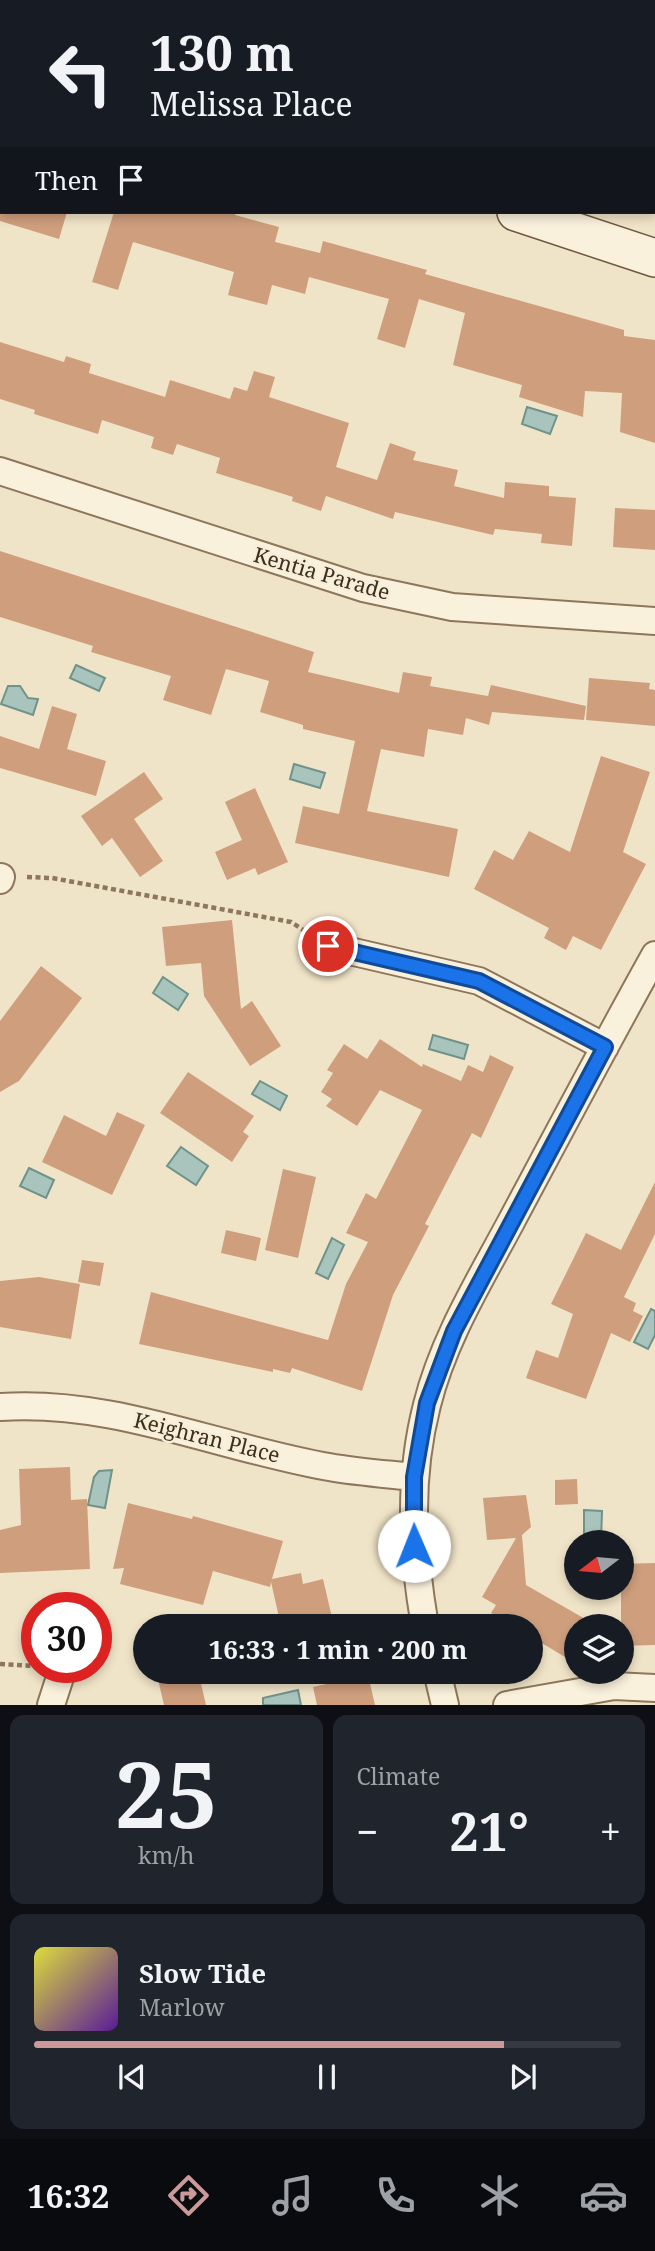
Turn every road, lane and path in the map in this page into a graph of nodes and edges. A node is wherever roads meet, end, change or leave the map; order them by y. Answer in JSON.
{"nodes":[{"id":1,"x":522,"y":214,"type":"edge"},
{"id":2,"x":655,"y":258,"type":"edge"},
{"id":3,"x":0,"y":471,"type":"edge"},
{"id":4,"x":655,"y":621,"type":"edge"},
{"id":5,"x":1,"y":878,"type":"edge"},
{"id":6,"x":328,"y":946,"type":"joint"},
{"id":7,"x":655,"y":955,"type":"edge"},
{"id":8,"x":605,"y":1047,"type":"junction"},
{"id":9,"x":0,"y":1407,"type":"edge"},
{"id":10,"x":414,"y":1477,"type":"junction"},
{"id":11,"x":423,"y":1614,"type":"edge"},
{"id":12,"x":0,"y":1664,"type":"edge"},
{"id":13,"x":21,"y":1665,"type":"edge"},
{"id":14,"x":58,"y":1683,"type":"edge"},
{"id":15,"x":439,"y":1684,"type":"edge"},
{"id":16,"x":655,"y":1688,"type":"edge"},
{"id":17,"x":51,"y":1705,"type":"edge"},
{"id":18,"x":445,"y":1705,"type":"edge"},
{"id":19,"x":507,"y":1705,"type":"edge"}],
"edges":[{"from":1,"to":2,"type":"main road"},
{"from":3,"to":4,"type":"street","name":"Kentia Parade"},
{"from":5,"to":6,"type":"path"},
{"from":6,"to":8,"type":"street"},
{"from":7,"to":8,"type":"street"},
{"from":8,"to":10,"type":"street"},
{"from":9,"to":10,"type":"street","name":"Keighran Place"},
{"from":10,"to":11,"type":"street"},
{"from":12,"to":13,"type":"path"},
{"from":14,"to":17,"type":"street"},
{"from":15,"to":18,"type":"street"},
{"from":16,"to":19,"type":"street"}]}
